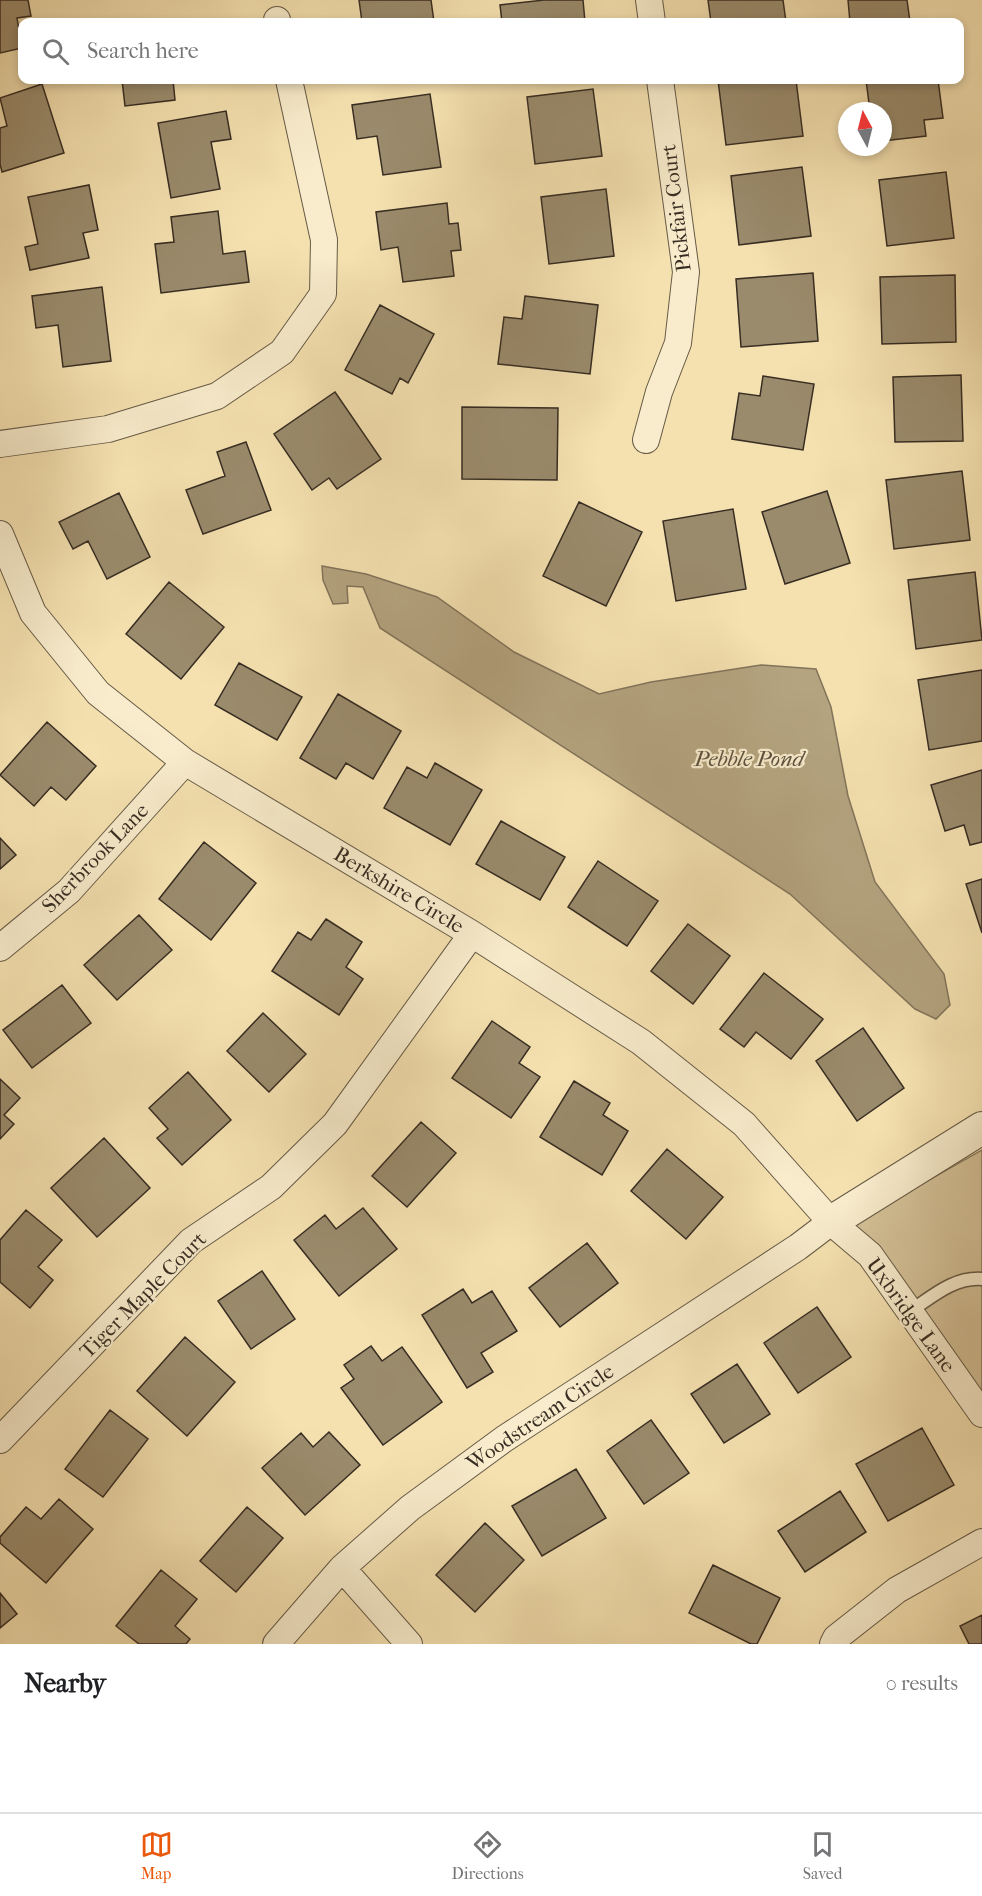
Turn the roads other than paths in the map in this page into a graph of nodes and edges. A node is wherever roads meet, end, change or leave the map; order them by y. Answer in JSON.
{"nodes":[{"id":1,"x":649,"y":0,"type":"edge"},
{"id":2,"x":651,"y":18,"type":"edge"},
{"id":3,"x":291,"y":84,"type":"edge"},
{"id":4,"x":661,"y":84,"type":"edge"},
{"id":5,"x":646,"y":440,"type":"dead end"},
{"id":6,"x":0,"y":444,"type":"edge"},
{"id":7,"x":0,"y":534,"type":"edge"},
{"id":8,"x":184,"y":762,"type":"junction"},
{"id":9,"x":472,"y":934,"type":"junction"},
{"id":10,"x":0,"y":948,"type":"edge"},
{"id":11,"x":982,"y":1128,"type":"edge"},
{"id":12,"x":831,"y":1222,"type":"junction"},
{"id":13,"x":982,"y":1279,"type":"edge"},
{"id":14,"x":909,"y":1312,"type":"junction"},
{"id":15,"x":982,"y":1414,"type":"edge"},
{"id":16,"x":0,"y":1440,"type":"edge"},
{"id":17,"x":982,"y":1542,"type":"edge"},
{"id":18,"x":342,"y":1568,"type":"junction"},
{"id":19,"x":276,"y":1644,"type":"edge"},
{"id":20,"x":409,"y":1644,"type":"edge"},
{"id":21,"x":833,"y":1644,"type":"edge"}],
"edges":[{"from":1,"to":2,"type":"street"},
{"from":3,"to":6,"type":"street"},
{"from":4,"to":5,"type":"street","name":"Pickfair Court"},
{"from":7,"to":8,"type":"street","name":"Berkshire Circle"},
{"from":8,"to":9,"type":"street","name":"Berkshire Circle"},
{"from":8,"to":10,"type":"street","name":"Sherbrook Lane"},
{"from":9,"to":12,"type":"street","name":"Berkshire Circle"},
{"from":9,"to":16,"type":"street","name":"Tiger Maple Court"},
{"from":11,"to":12,"type":"street"},
{"from":12,"to":14,"type":"street","name":"Uxbridge Lane"},
{"from":12,"to":18,"type":"street","name":"Woodstream Circle"},
{"from":13,"to":14,"type":"lane"},
{"from":14,"to":15,"type":"street","name":"Uxbridge Lane"},
{"from":17,"to":21,"type":"street"},
{"from":18,"to":19,"type":"street","name":"Woodstream Circle"},
{"from":18,"to":20,"type":"street"}]}
